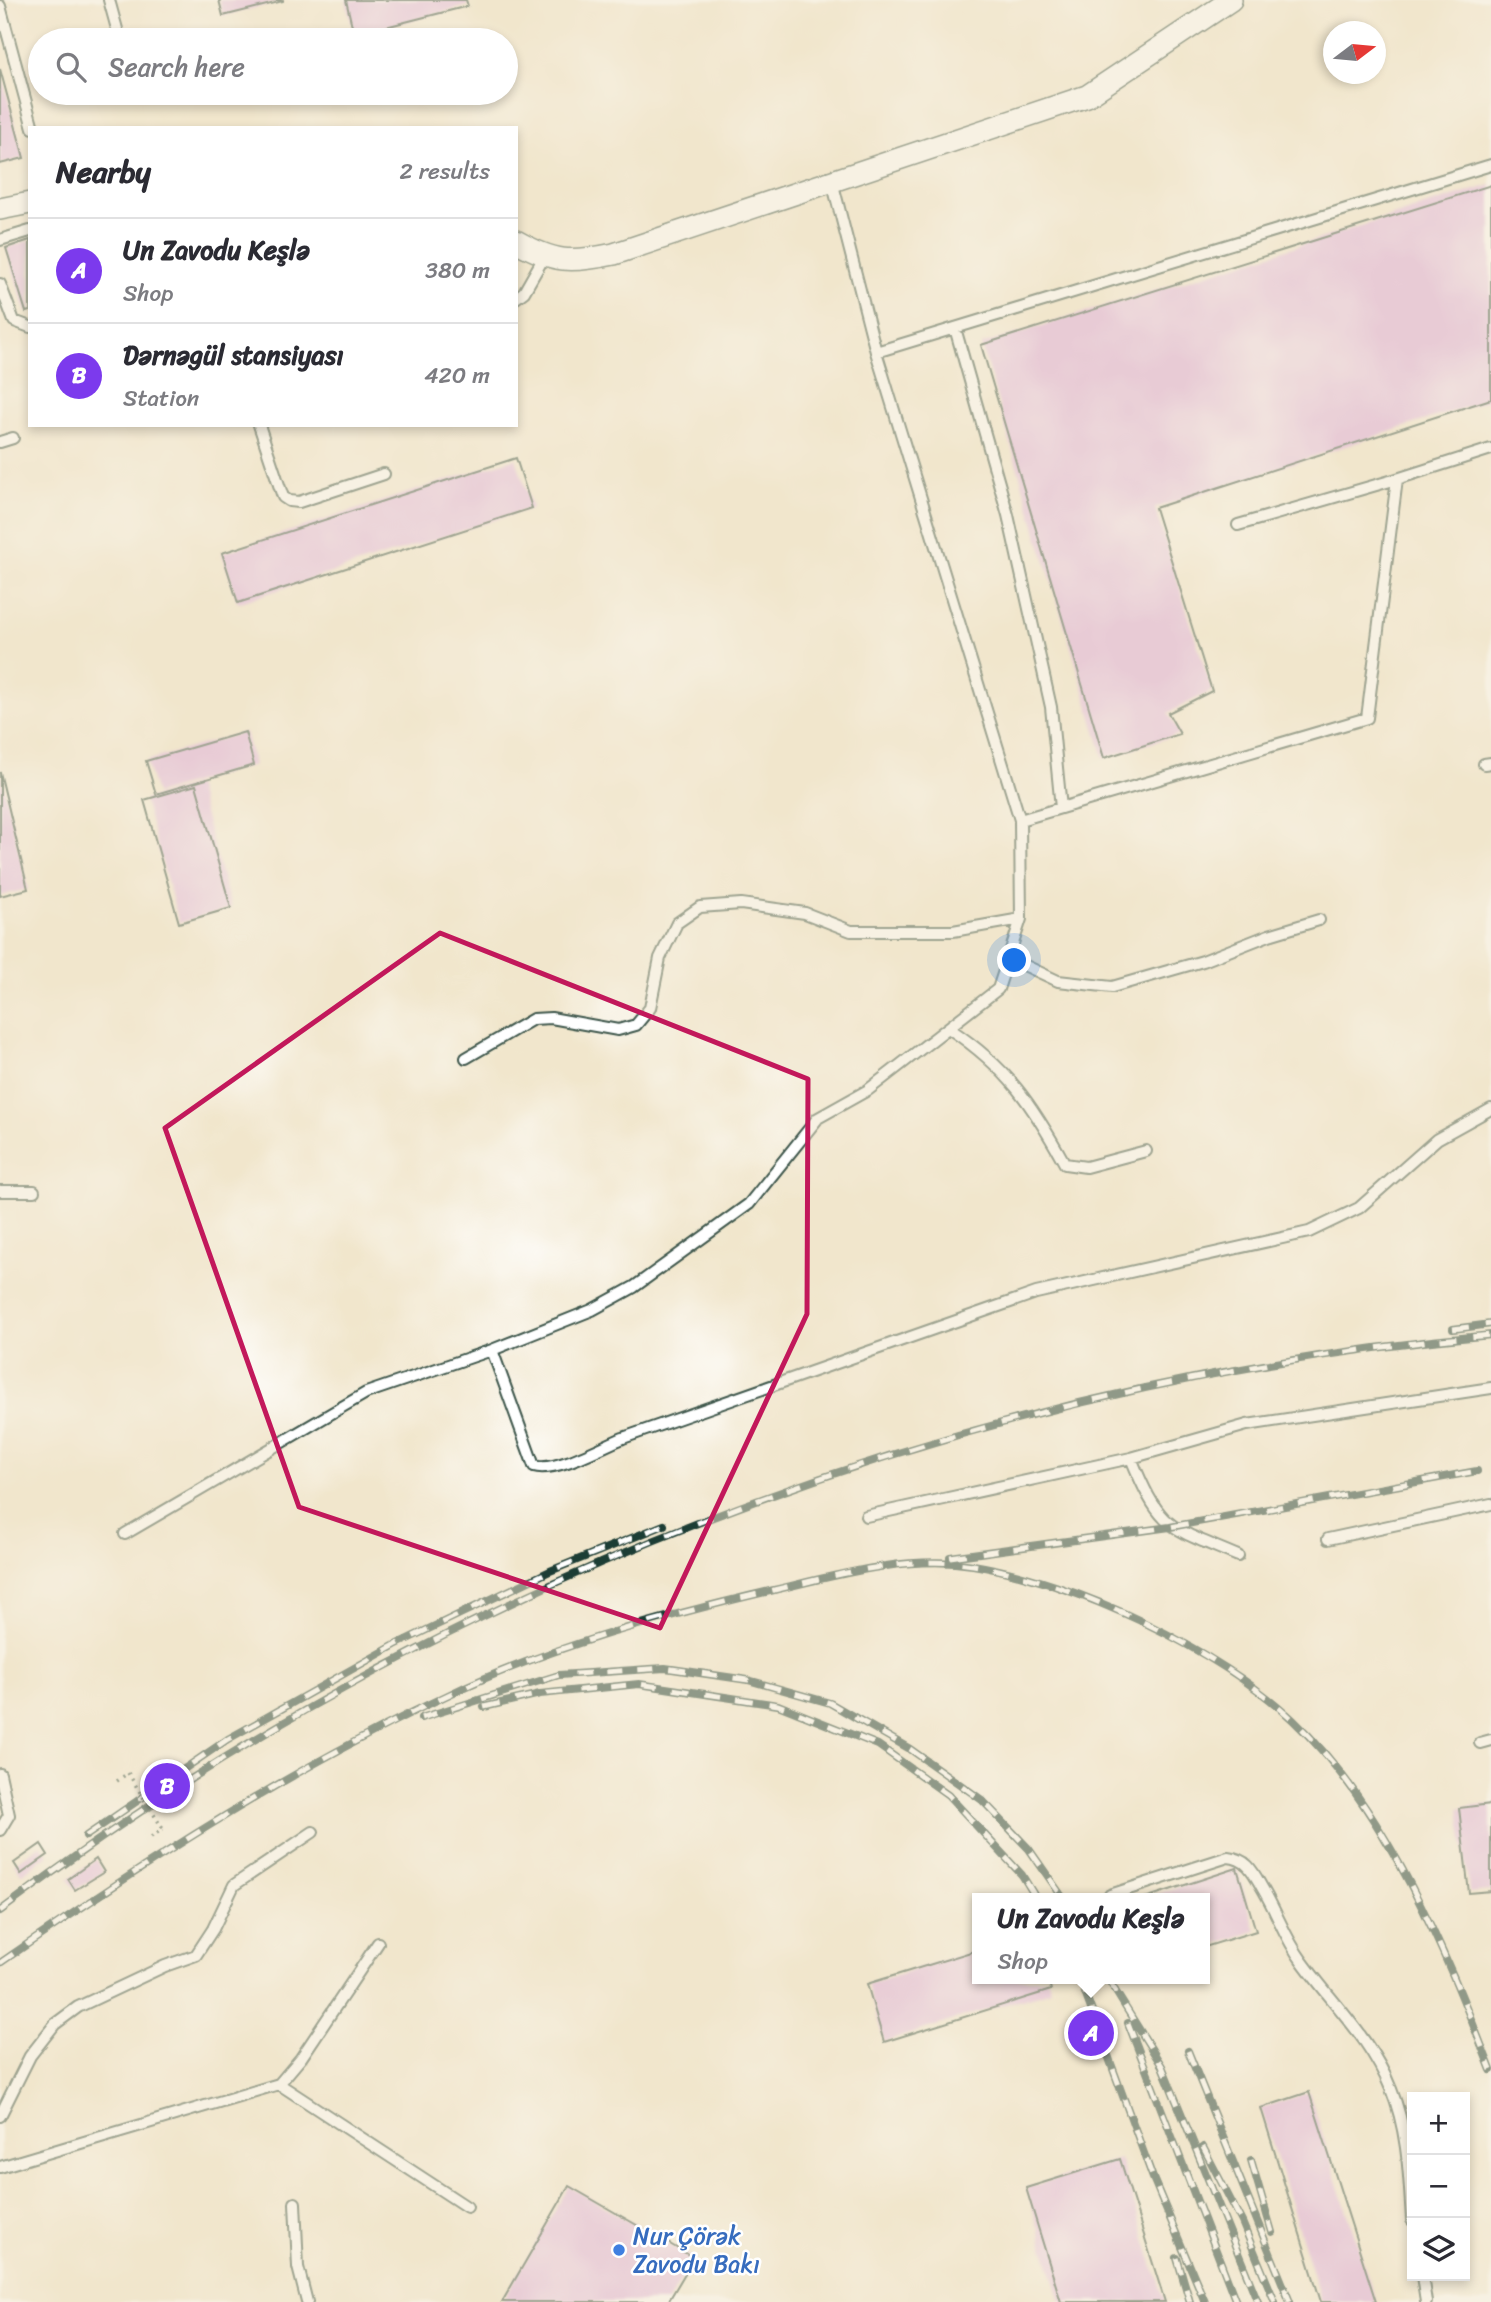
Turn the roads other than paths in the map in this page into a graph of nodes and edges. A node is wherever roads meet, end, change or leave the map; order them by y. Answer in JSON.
{"nodes":[{"id":1,"x":109,"y":0,"type":"edge"},
{"id":2,"x":1231,"y":0,"type":"edge"},
{"id":3,"x":0,"y":6,"type":"edge"},
{"id":4,"x":117,"y":28,"type":"edge"},
{"id":5,"x":32,"y":126,"type":"edge"},
{"id":6,"x":1491,"y":165,"type":"edge"},
{"id":7,"x":832,"y":181,"type":"junction"},
{"id":8,"x":28,"y":203,"type":"edge"},
{"id":9,"x":0,"y":209,"type":"edge"},
{"id":10,"x":28,"y":232,"type":"edge"},
{"id":11,"x":0,"y":240,"type":"edge"},
{"id":12,"x":518,"y":242,"type":"edge"},
{"id":13,"x":544,"y":257,"type":"junction"},
{"id":14,"x":0,"y":284,"type":"edge"},
{"id":15,"x":518,"y":296,"type":"edge"},
{"id":16,"x":28,"y":326,"type":"edge"},
{"id":17,"x":956,"y":328,"type":"junction"},
{"id":18,"x":876,"y":352,"type":"junction"},
{"id":19,"x":260,"y":427,"type":"edge"},
{"id":20,"x":13,"y":438,"type":"dead end"},
{"id":21,"x":0,"y":442,"type":"edge"},
{"id":22,"x":1491,"y":450,"type":"edge"},
{"id":23,"x":383,"y":474,"type":"dead end"},
{"id":24,"x":1397,"y":479,"type":"junction"},
{"id":25,"x":1238,"y":524,"type":"dead end"},
{"id":26,"x":1061,"y":808,"type":"junction"},
{"id":27,"x":1020,"y":820,"type":"junction"},
{"id":28,"x":1021,"y":919,"type":"junction"},
{"id":29,"x":1319,"y":919,"type":"dead end"},
{"id":30,"x":1009,"y":958,"type":"junction"},
{"id":31,"x":950,"y":1029,"type":"junction"},
{"id":32,"x":466,"y":1058,"type":"dead end"},
{"id":33,"x":1491,"y":1109,"type":"edge"},
{"id":34,"x":1146,"y":1151,"type":"dead end"},
{"id":35,"x":0,"y":1191,"type":"edge"},
{"id":36,"x":34,"y":1191,"type":"dead end"},
{"id":37,"x":492,"y":1350,"type":"junction"},
{"id":38,"x":1491,"y":1388,"type":"edge"},
{"id":39,"x":1131,"y":1458,"type":"junction"},
{"id":40,"x":1491,"y":1504,"type":"edge"},
{"id":41,"x":866,"y":1516,"type":"dead end"},
{"id":42,"x":125,"y":1534,"type":"dead end"},
{"id":43,"x":1328,"y":1539,"type":"dead end"},
{"id":44,"x":1238,"y":1556,"type":"dead end"},
{"id":45,"x":0,"y":1774,"type":"edge"},
{"id":46,"x":0,"y":1830,"type":"edge"},
{"id":47,"x":313,"y":1832,"type":"dead end"},
{"id":48,"x":1116,"y":1893,"type":"edge"},
{"id":49,"x":378,"y":1943,"type":"dead end"},
{"id":50,"x":279,"y":2084,"type":"junction"},
{"id":51,"x":0,"y":2116,"type":"edge"},
{"id":52,"x":0,"y":2167,"type":"edge"},
{"id":53,"x":295,"y":2203,"type":"dead end"},
{"id":54,"x":467,"y":2207,"type":"dead end"},
{"id":55,"x":1412,"y":2218,"type":"edge"},
{"id":56,"x":1423,"y":2281,"type":"edge"},
{"id":57,"x":307,"y":2302,"type":"edge"},
{"id":58,"x":1426,"y":2302,"type":"edge"}],
"edges":[{"from":1,"to":4,"type":"lane"},
{"from":2,"to":7,"type":"street"},
{"from":3,"to":5,"type":"lane"},
{"from":6,"to":17,"type":"lane"},
{"from":7,"to":13,"type":"street"},
{"from":7,"to":18,"type":"lane"},
{"from":8,"to":9,"type":"street"},
{"from":10,"to":11,"type":"lane"},
{"from":12,"to":13,"type":"street"},
{"from":13,"to":15,"type":"lane"},
{"from":14,"to":16,"type":"lane"},
{"from":17,"to":18,"type":"lane"},
{"from":17,"to":26,"type":"lane"},
{"from":18,"to":27,"type":"lane"},
{"from":19,"to":23,"type":"lane"},
{"from":20,"to":21,"type":"lane"},
{"from":22,"to":24,"type":"lane"},
{"from":24,"to":25,"type":"lane"},
{"from":24,"to":26,"type":"lane"},
{"from":26,"to":27,"type":"lane"},
{"from":27,"to":28,"type":"lane"},
{"from":28,"to":30,"type":"lane"},
{"from":28,"to":32,"type":"lane"},
{"from":29,"to":30,"type":"lane"},
{"from":30,"to":31,"type":"lane"},
{"from":31,"to":34,"type":"lane"},
{"from":31,"to":37,"type":"lane"},
{"from":33,"to":37,"type":"lane"},
{"from":35,"to":36,"type":"lane"},
{"from":37,"to":42,"type":"lane"},
{"from":38,"to":39,"type":"lane"},
{"from":39,"to":41,"type":"lane"},
{"from":39,"to":44,"type":"lane"},
{"from":40,"to":43,"type":"lane"},
{"from":45,"to":46,"type":"lane"},
{"from":47,"to":51,"type":"lane"},
{"from":48,"to":55,"type":"lane"},
{"from":49,"to":50,"type":"lane"},
{"from":50,"to":52,"type":"lane"},
{"from":50,"to":54,"type":"lane"},
{"from":53,"to":57,"type":"lane"},
{"from":56,"to":58,"type":"lane"}]}
